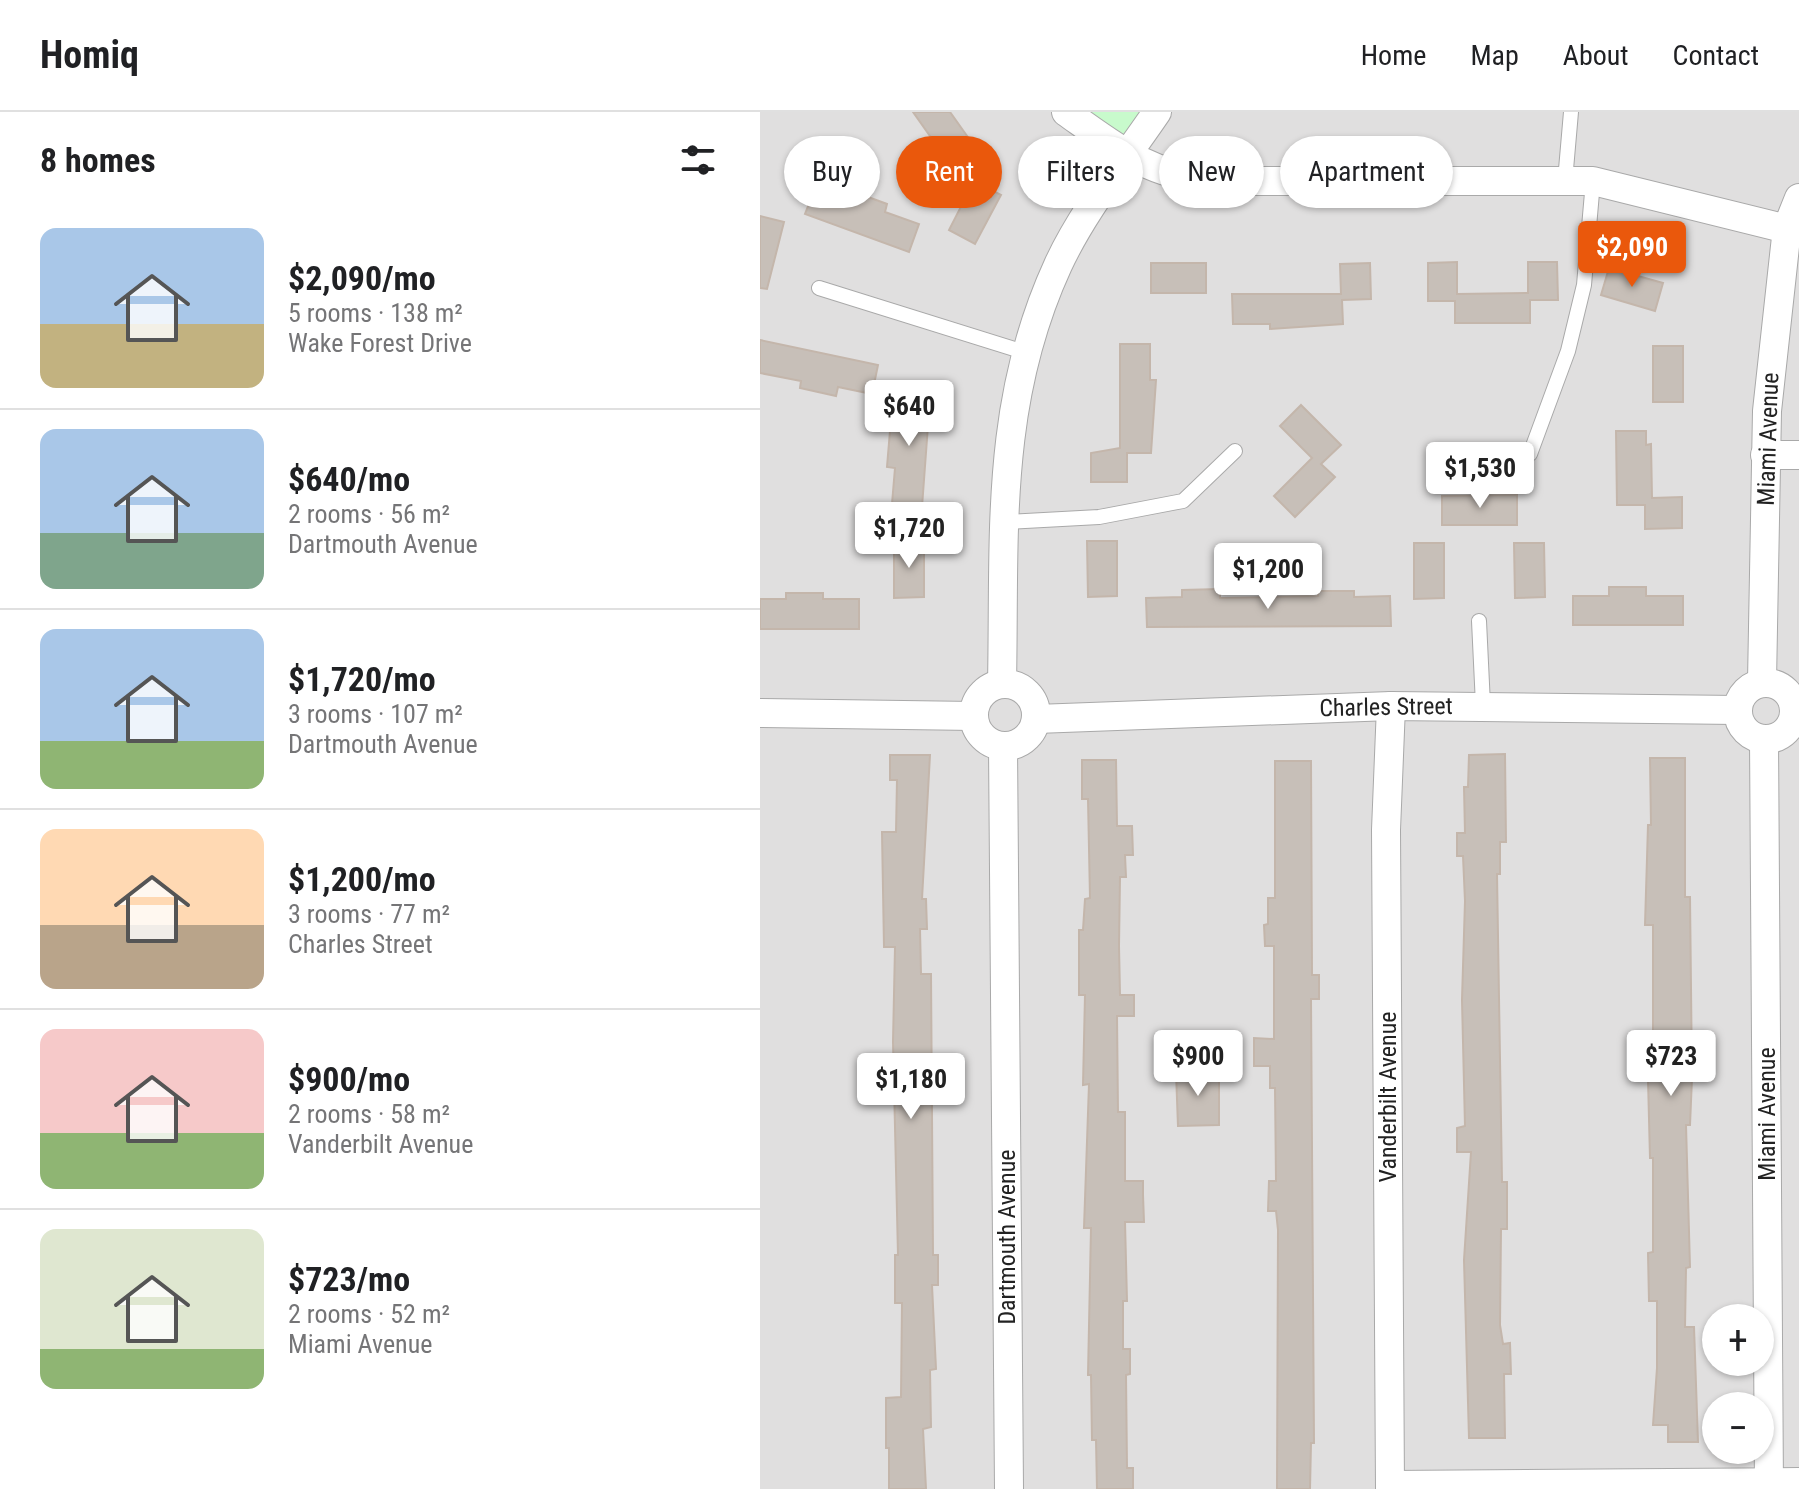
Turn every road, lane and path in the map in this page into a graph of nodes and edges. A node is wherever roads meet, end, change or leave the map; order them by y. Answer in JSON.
{"nodes":[{"id":1,"x":1066,"y":112,"type":"edge"},
{"id":2,"x":1157,"y":112,"type":"edge"},
{"id":3,"x":1571,"y":112,"type":"edge"},
{"id":4,"x":1100,"y":136,"type":"edge"},
{"id":5,"x":1140,"y":136,"type":"edge"},
{"id":6,"x":1143,"y":163,"type":"edge"},
{"id":7,"x":1579,"y":181,"type":"junction"},
{"id":8,"x":1799,"y":198,"type":"edge"},
{"id":9,"x":1093,"y":208,"type":"edge"},
{"id":10,"x":1793,"y":230,"type":"edge"},
{"id":11,"x":819,"y":288,"type":"dead end"},
{"id":12,"x":1024,"y":352,"type":"junction"},
{"id":13,"x":1235,"y":451,"type":"dead end"},
{"id":14,"x":1530,"y":454,"type":"dead end"},
{"id":15,"x":1765,"y":455,"type":"junction"},
{"id":16,"x":1799,"y":455,"type":"edge"},
{"id":17,"x":1006,"y":522,"type":"junction"},
{"id":18,"x":1479,"y":621,"type":"dead end"},
{"id":19,"x":1762,"y":682,"type":"junction"},
{"id":20,"x":1002,"y":684,"type":"junction"},
{"id":21,"x":1483,"y":705,"type":"junction"},
{"id":22,"x":1391,"y":706,"type":"junction"},
{"id":23,"x":1737,"y":710,"type":"junction"},
{"id":24,"x":1796,"y":710,"type":"edge"},
{"id":25,"x":760,"y":713,"type":"edge"},
{"id":26,"x":974,"y":716,"type":"junction"},
{"id":27,"x":1036,"y":719,"type":"junction"},
{"id":28,"x":1764,"y":739,"type":"junction"},
{"id":29,"x":1003,"y":746,"type":"junction"},
{"id":30,"x":1799,"y":1482,"type":"edge"},
{"id":31,"x":1769,"y":1486,"type":"edge"},
{"id":32,"x":1390,"y":1487,"type":"edge"},
{"id":33,"x":1009,"y":1489,"type":"edge"}],
"edges":[{"from":1,"to":4,"type":"street"},
{"from":2,"to":5,"type":"street"},
{"from":3,"to":7,"type":"lane"},
{"from":6,"to":7,"type":"street"},
{"from":7,"to":10,"type":"street"},
{"from":7,"to":14,"type":"lane"},
{"from":8,"to":10,"type":"street","name":"Miami Avenue"},
{"from":9,"to":12,"type":"street"},
{"from":10,"to":15,"type":"street","name":"Miami Avenue"},
{"from":11,"to":12,"type":"lane"},
{"from":12,"to":17,"type":"street"},
{"from":13,"to":17,"type":"lane"},
{"from":15,"to":16,"type":"street"},
{"from":15,"to":19,"type":"street","name":"Miami Avenue"},
{"from":17,"to":20,"type":"street"},
{"from":18,"to":21,"type":"lane"},
{"from":19,"to":23,"type":"street"},
{"from":19,"to":24,"type":"street"},
{"from":20,"to":26,"type":"street"},
{"from":20,"to":27,"type":"street"},
{"from":21,"to":22,"type":"street","name":"Charles Street"},
{"from":21,"to":23,"type":"street","name":"Charles Street"},
{"from":22,"to":27,"type":"street","name":"Charles Street"},
{"from":22,"to":32,"type":"street","name":"Vanderbilt Avenue"},
{"from":23,"to":28,"type":"street"},
{"from":24,"to":28,"type":"street"},
{"from":25,"to":26,"type":"street"},
{"from":26,"to":29,"type":"street"},
{"from":27,"to":29,"type":"street"},
{"from":28,"to":31,"type":"street","name":"Miami Avenue"},
{"from":29,"to":33,"type":"street","name":"Dartmouth Avenue"},
{"from":30,"to":31,"type":"street"},
{"from":31,"to":32,"type":"street"}]}
